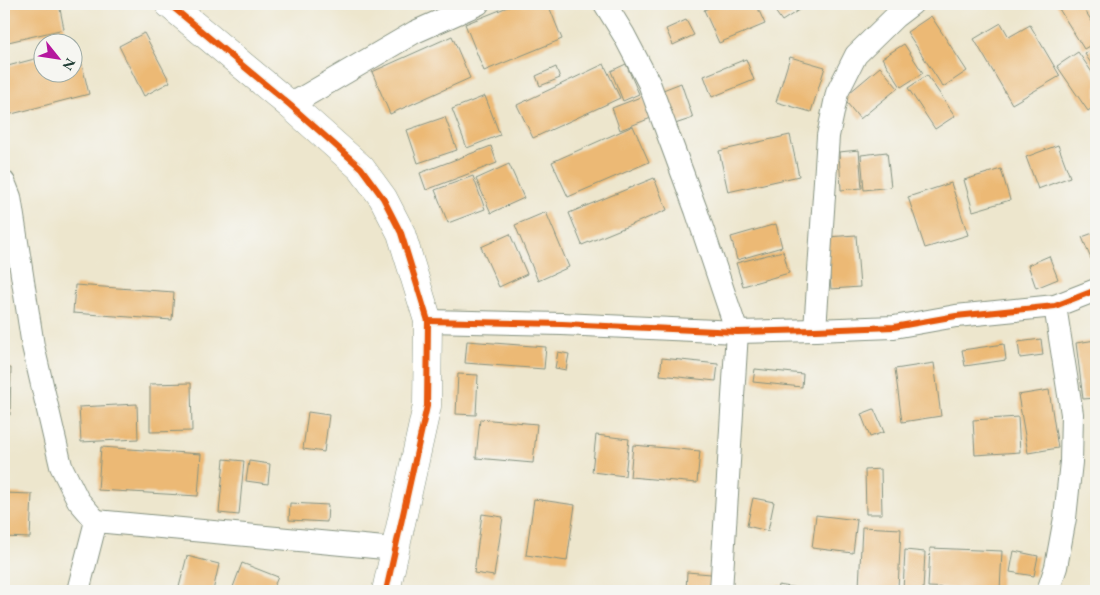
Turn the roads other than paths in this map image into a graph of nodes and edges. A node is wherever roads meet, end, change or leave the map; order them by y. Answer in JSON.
{"nodes":[{"id":1,"x":170,"y":4,"type":"edge"},
{"id":2,"x":478,"y":4,"type":"edge"},
{"id":3,"x":605,"y":4,"type":"edge"},
{"id":4,"x":912,"y":4,"type":"edge"},
{"id":5,"x":290,"y":105,"type":"junction"},
{"id":6,"x":4,"y":182,"type":"edge"},
{"id":7,"x":1096,"y":290,"type":"edge"},
{"id":8,"x":1055,"y":306,"type":"junction"},
{"id":9,"x":428,"y":321,"type":"junction"},
{"id":10,"x":814,"y":330,"type":"junction"},
{"id":11,"x":737,"y":332,"type":"junction"},
{"id":12,"x":96,"y":521,"type":"junction"},
{"id":13,"x":395,"y":549,"type":"junction"},
{"id":14,"x":78,"y":591,"type":"edge"},
{"id":15,"x":386,"y":591,"type":"edge"},
{"id":16,"x":721,"y":591,"type":"edge"},
{"id":17,"x":1048,"y":591,"type":"edge"}],
"edges":[{"from":1,"to":5,"type":"street"},
{"from":2,"to":5,"type":"street"},
{"from":3,"to":11,"type":"street"},
{"from":4,"to":10,"type":"street"},
{"from":5,"to":9,"type":"street"},
{"from":6,"to":12,"type":"street"},
{"from":7,"to":8,"type":"street"},
{"from":8,"to":10,"type":"street"},
{"from":8,"to":17,"type":"street"},
{"from":9,"to":11,"type":"street"},
{"from":9,"to":13,"type":"street"},
{"from":10,"to":11,"type":"street"},
{"from":11,"to":16,"type":"street"},
{"from":12,"to":13,"type":"street"},
{"from":12,"to":14,"type":"street"},
{"from":13,"to":15,"type":"street"}]}
